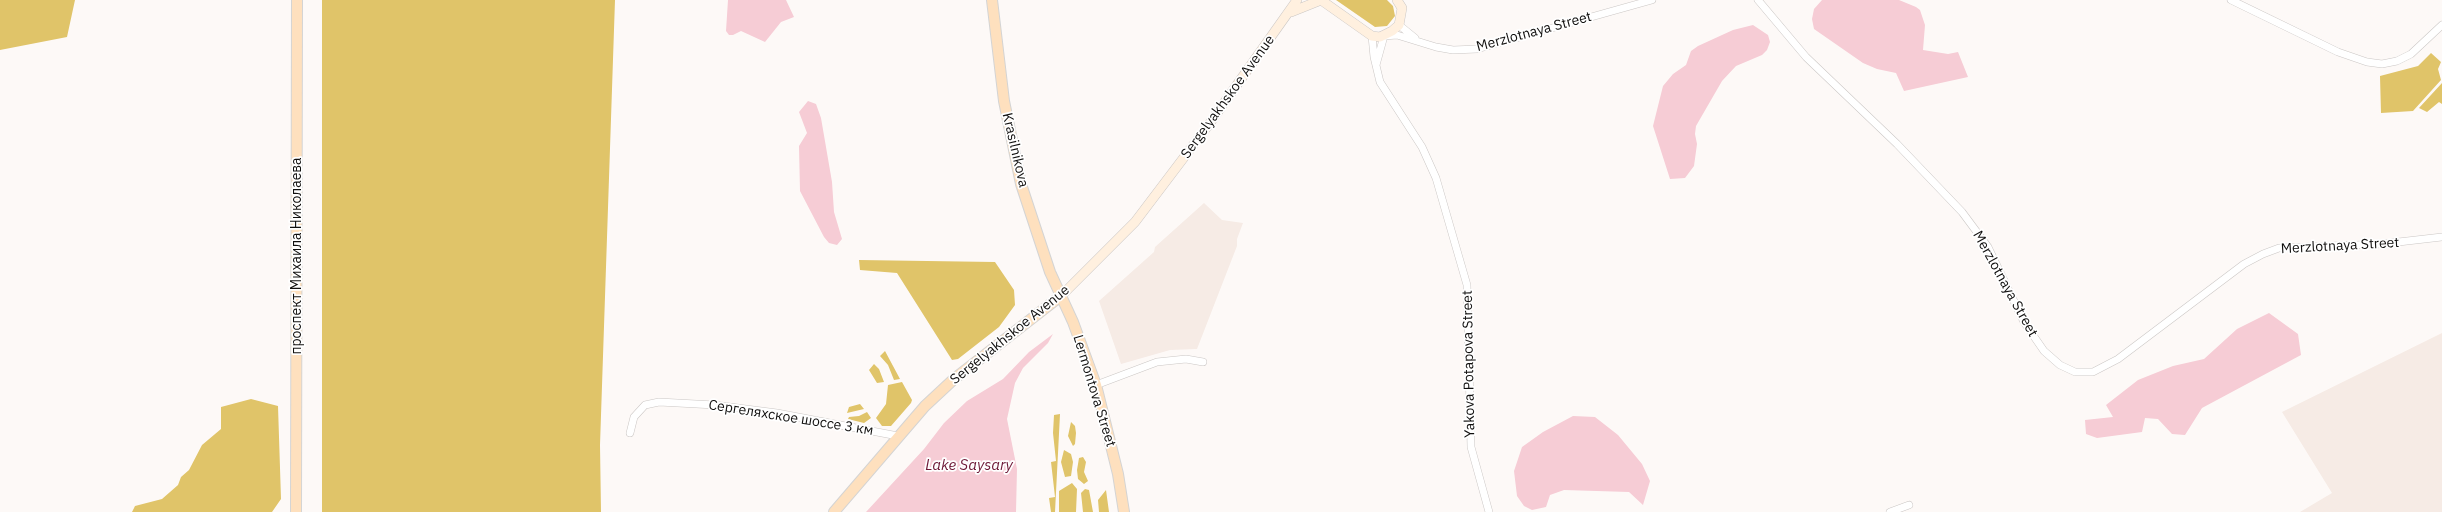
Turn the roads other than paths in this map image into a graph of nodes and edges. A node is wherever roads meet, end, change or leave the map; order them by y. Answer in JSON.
{"nodes":[{"id":1,"x":297,"y":0,"type":"edge"},
{"id":2,"x":992,"y":0,"type":"edge"},
{"id":3,"x":1297,"y":0,"type":"edge"},
{"id":4,"x":1321,"y":0,"type":"edge"},
{"id":5,"x":1397,"y":0,"type":"edge"},
{"id":6,"x":1652,"y":0,"type":"edge"},
{"id":7,"x":1758,"y":0,"type":"edge"},
{"id":8,"x":2231,"y":0,"type":"edge"},
{"id":9,"x":1288,"y":14,"type":"junction"},
{"id":10,"x":1399,"y":25,"type":"junction"},
{"id":11,"x":2442,"y":25,"type":"edge"},
{"id":12,"x":1372,"y":36,"type":"junction"},
{"id":13,"x":1384,"y":36,"type":"junction"},
{"id":14,"x":1416,"y":39,"type":"junction"},
{"id":15,"x":1376,"y":66,"type":"junction"},
{"id":16,"x":2442,"y":237,"type":"edge"},
{"id":17,"x":1062,"y":295,"type":"junction"},
{"id":18,"x":1203,"y":362,"type":"dead end"},
{"id":19,"x":1096,"y":385,"type":"junction"},
{"id":20,"x":630,"y":432,"type":"dead end"},
{"id":21,"x":898,"y":436,"type":"junction"},
{"id":22,"x":1909,"y":505,"type":"dead end"},
{"id":23,"x":296,"y":512,"type":"edge"},
{"id":24,"x":834,"y":512,"type":"edge"},
{"id":25,"x":1124,"y":512,"type":"edge"},
{"id":26,"x":1489,"y":512,"type":"edge"},
{"id":27,"x":1890,"y":512,"type":"edge"}],
"edges":[{"from":1,"to":23,"type":"main road","name":"проспект Михаила Николаева"},
{"from":2,"to":17,"type":"main road","name":"Krasilnikova"},
{"from":3,"to":9,"type":"main road","name":"Sergelyakhskoe Avenue"},
{"from":4,"to":9,"type":"main road"},
{"from":4,"to":12,"type":"main road"},
{"from":5,"to":10,"type":"main road"},
{"from":6,"to":14,"type":"street","name":"Merzlotnaya Street"},
{"from":7,"to":16,"type":"street","name":"Merzlotnaya Street"},
{"from":8,"to":11,"type":"street"},
{"from":9,"to":17,"type":"main road","name":"Sergelyakhskoe Avenue"},
{"from":10,"to":13,"type":"main road"},
{"from":10,"to":14,"type":"street"},
{"from":12,"to":13,"type":"main road"},
{"from":12,"to":15,"type":"street","name":"Yakova Potapova Street"},
{"from":13,"to":14,"type":"street"},
{"from":13,"to":15,"type":"street"},
{"from":15,"to":26,"type":"street","name":"Yakova Potapova Street"},
{"from":17,"to":19,"type":"main road","name":"Lermontova Street"},
{"from":17,"to":21,"type":"main road","name":"Sergelyakhskoe Avenue"},
{"from":18,"to":19,"type":"street"},
{"from":19,"to":25,"type":"main road","name":"Lermontova Street"},
{"from":20,"to":21,"type":"street","name":"Сергеляхское шоссе 3 км"},
{"from":21,"to":24,"type":"main road","name":"Sergelyakhskoe Avenue"},
{"from":22,"to":27,"type":"street"}]}
